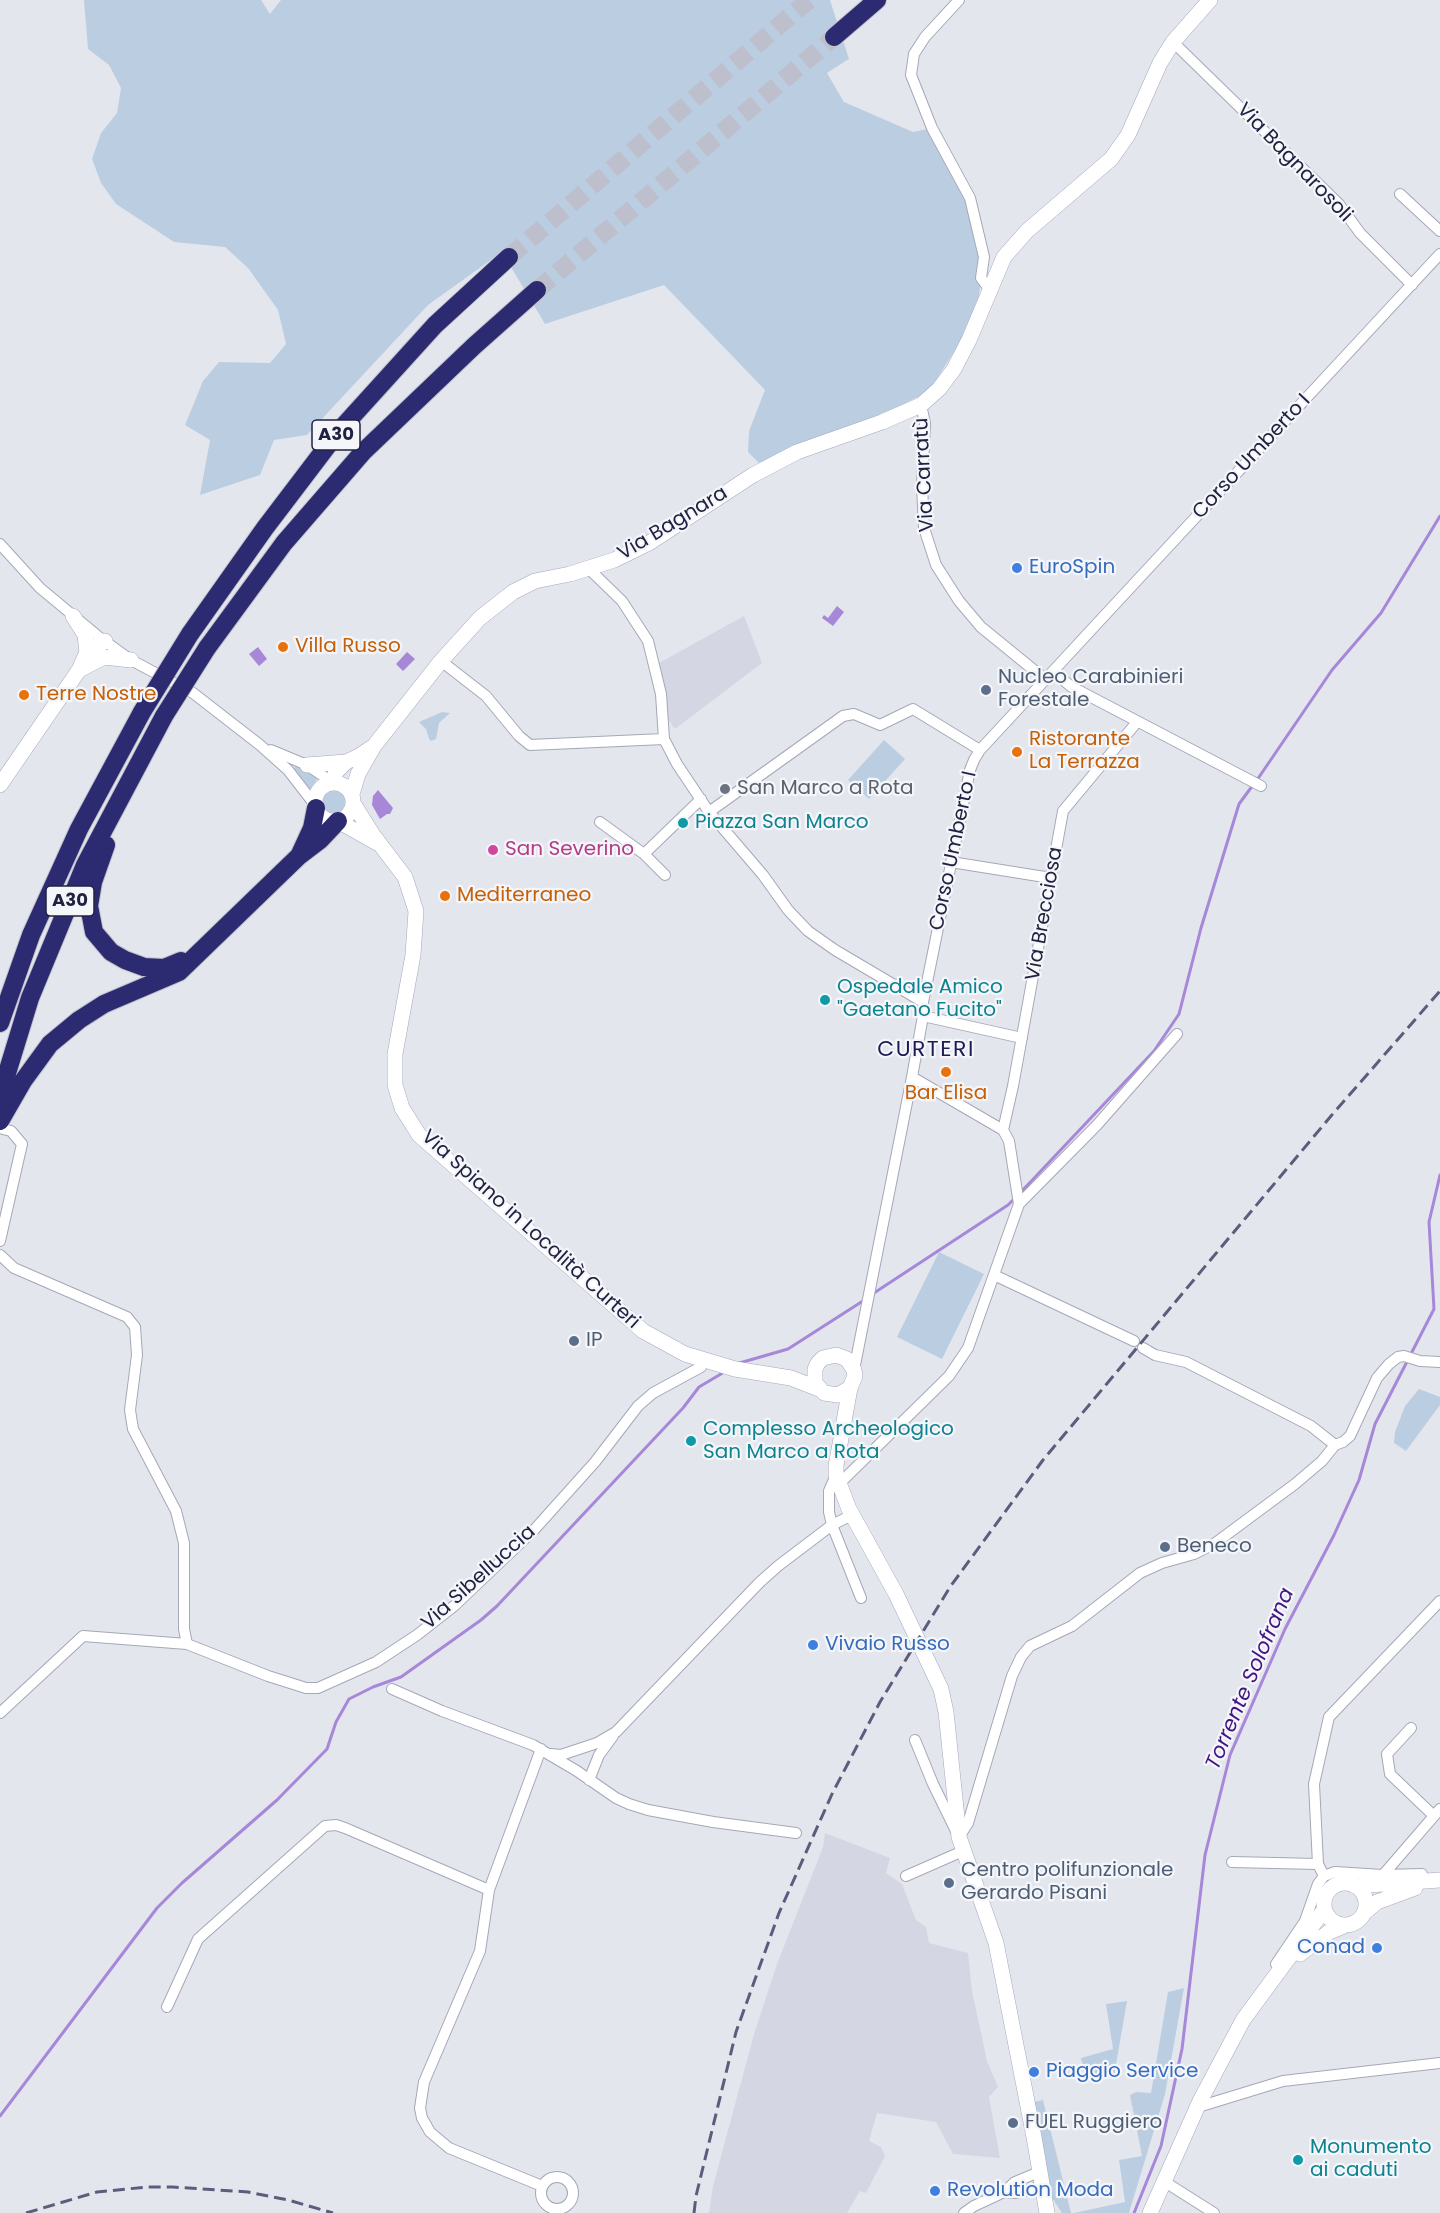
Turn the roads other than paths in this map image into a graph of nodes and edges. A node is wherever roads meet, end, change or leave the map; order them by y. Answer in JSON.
{"nodes":[{"id":1,"x":878,"y":0,"type":"edge"},
{"id":2,"x":959,"y":0,"type":"edge"},
{"id":3,"x":1210,"y":0,"type":"edge"},
{"id":4,"x":834,"y":37,"type":"tunnel mouth"},
{"id":5,"x":1173,"y":42,"type":"junction"},
{"id":6,"x":1400,"y":194,"type":"dead end"},
{"id":7,"x":1440,"y":231,"type":"edge"},
{"id":8,"x":1440,"y":254,"type":"edge"},
{"id":9,"x":509,"y":257,"type":"tunnel mouth"},
{"id":10,"x":1412,"y":285,"type":"junction"},
{"id":11,"x":537,"y":290,"type":"tunnel mouth"},
{"id":12,"x":990,"y":290,"type":"junction"},
{"id":13,"x":921,"y":405,"type":"junction"},
{"id":14,"x":0,"y":544,"type":"edge"},
{"id":15,"x":589,"y":568,"type":"junction"},
{"id":16,"x":73,"y":616,"type":"junction"},
{"id":17,"x":105,"y":641,"type":"junction"},
{"id":18,"x":87,"y":652,"type":"junction"},
{"id":19,"x":104,"y":657,"type":"junction"},
{"id":20,"x":131,"y":660,"type":"junction"},
{"id":21,"x":441,"y":662,"type":"junction"},
{"id":22,"x":79,"y":670,"type":"junction"},
{"id":23,"x":1049,"y":676,"type":"junction"},
{"id":24,"x":1137,"y":722,"type":"junction"},
{"id":25,"x":664,"y":739,"type":"junction"},
{"id":26,"x":260,"y":745,"type":"junction"},
{"id":27,"x":374,"y":746,"type":"junction"},
{"id":28,"x":980,"y":750,"type":"junction"},
{"id":29,"x":346,"y":762,"type":"junction"},
{"id":30,"x":307,"y":765,"type":"junction"},
{"id":31,"x":2,"y":778,"type":"edge"},
{"id":32,"x":331,"y":783,"type":"junction"},
{"id":33,"x":127,"y":786,"type":"junction"},
{"id":34,"x":1261,"y":786,"type":"dead end"},
{"id":35,"x":352,"y":798,"type":"junction"},
{"id":36,"x":701,"y":799,"type":"junction"},
{"id":37,"x":316,"y":806,"type":"junction"},
{"id":38,"x":709,"y":812,"type":"junction"},
{"id":39,"x":338,"y":821,"type":"junction"},
{"id":40,"x":600,"y":822,"type":"dead end"},
{"id":41,"x":365,"y":836,"type":"junction"},
{"id":42,"x":320,"y":840,"type":"junction"},
{"id":43,"x":382,"y":846,"type":"junction"},
{"id":44,"x":644,"y":854,"type":"junction"},
{"id":45,"x":299,"y":856,"type":"junction"},
{"id":46,"x":951,"y":862,"type":"junction"},
{"id":47,"x":665,"y":875,"type":"dead end"},
{"id":48,"x":1051,"y":878,"type":"junction"},
{"id":49,"x":200,"y":953,"type":"junction"},
{"id":50,"x":923,"y":1002,"type":"junction"},
{"id":51,"x":922,"y":1016,"type":"junction"},
{"id":52,"x":0,"y":1023,"type":"edge"},
{"id":53,"x":1177,"y":1034,"type":"dead end"},
{"id":54,"x":1022,"y":1038,"type":"junction"},
{"id":55,"x":912,"y":1077,"type":"junction"},
{"id":56,"x":0,"y":1096,"type":"edge"},
{"id":57,"x":1,"y":1125,"type":"edge"},
{"id":58,"x":1002,"y":1130,"type":"junction"},
{"id":59,"x":1019,"y":1201,"type":"junction"},
{"id":60,"x":0,"y":1241,"type":"edge"},
{"id":61,"x":0,"y":1255,"type":"edge"},
{"id":62,"x":994,"y":1275,"type":"junction"},
{"id":63,"x":1134,"y":1341,"type":"dead end"},
{"id":64,"x":860,"y":1344,"type":"junction"},
{"id":65,"x":1143,"y":1348,"type":"dead end"},
{"id":66,"x":842,"y":1356,"type":"junction"},
{"id":67,"x":705,"y":1360,"type":"junction"},
{"id":68,"x":1440,"y":1362,"type":"edge"},
{"id":69,"x":815,"y":1369,"type":"junction"},
{"id":70,"x":854,"y":1370,"type":"junction"},
{"id":71,"x":791,"y":1378,"type":"junction"},
{"id":72,"x":850,"y":1388,"type":"junction"},
{"id":73,"x":825,"y":1392,"type":"junction"},
{"id":74,"x":845,"y":1418,"type":"junction"},
{"id":75,"x":1335,"y":1445,"type":"junction"},
{"id":76,"x":838,"y":1479,"type":"junction"},
{"id":77,"x":852,"y":1515,"type":"junction"},
{"id":78,"x":832,"y":1524,"type":"junction"},
{"id":79,"x":861,"y":1598,"type":"dead end"},
{"id":80,"x":1440,"y":1601,"type":"edge"},
{"id":81,"x":187,"y":1644,"type":"junction"},
{"id":82,"x":392,"y":1689,"type":"dead end"},
{"id":83,"x":0,"y":1713,"type":"edge"},
{"id":84,"x":1411,"y":1728,"type":"dead end"},
{"id":85,"x":616,"y":1732,"type":"junction"},
{"id":86,"x":915,"y":1740,"type":"dead end"},
{"id":87,"x":544,"y":1751,"type":"junction"},
{"id":88,"x":590,"y":1780,"type":"junction"},
{"id":89,"x":975,"y":1800,"type":"junction"},
{"id":90,"x":955,"y":1805,"type":"junction"},
{"id":91,"x":1437,"y":1813,"type":"edge"},
{"id":92,"x":796,"y":1833,"type":"dead end"},
{"id":93,"x":961,"y":1844,"type":"junction"},
{"id":94,"x":1232,"y":1862,"type":"dead end"},
{"id":95,"x":1317,"y":1864,"type":"junction"},
{"id":96,"x":1383,"y":1875,"type":"junction"},
{"id":97,"x":1440,"y":1875,"type":"edge"},
{"id":98,"x":906,"y":1876,"type":"dead end"},
{"id":99,"x":1355,"y":1879,"type":"junction"},
{"id":100,"x":1321,"y":1880,"type":"junction"},
{"id":101,"x":1440,"y":1881,"type":"edge"},
{"id":102,"x":489,"y":1890,"type":"junction"},
{"id":103,"x":1324,"y":1908,"type":"junction"},
{"id":104,"x":1364,"y":1912,"type":"junction"},
{"id":105,"x":1344,"y":1926,"type":"junction"},
{"id":106,"x":1282,"y":1970,"type":"junction"},
{"id":107,"x":1260,"y":1997,"type":"junction"},
{"id":108,"x":167,"y":2007,"type":"dead end"},
{"id":109,"x":1440,"y":2063,"type":"edge"},
{"id":110,"x":1198,"y":2107,"type":"junction"},
{"id":111,"x":1040,"y":2178,"type":"junction"},
{"id":112,"x":1165,"y":2182,"type":"junction"},
{"id":113,"x":542,"y":2186,"type":"junction"},
{"id":114,"x":568,"y":2210,"type":"edge"},
{"id":115,"x":964,"y":2213,"type":"edge"},
{"id":116,"x":1047,"y":2213,"type":"edge"},
{"id":117,"x":1150,"y":2213,"type":"edge"},
{"id":118,"x":1214,"y":2213,"type":"edge"}],
"edges":[{"from":1,"to":4,"type":"highway"},
{"from":2,"to":12,"type":"street"},
{"from":3,"to":5,"type":"main road"},
{"from":5,"to":10,"type":"street","name":"Via Bagnarosoli"},
{"from":5,"to":12,"type":"main road"},
{"from":6,"to":7,"type":"street"},
{"from":8,"to":10,"type":"street","name":"Corso Umberto I"},
{"from":9,"to":52,"type":"highway","number":"A30","bridge":true},
{"from":10,"to":23,"type":"street","name":"Corso Umberto I"},
{"from":11,"to":33,"type":"highway","number":"A30","bridge":true},
{"from":12,"to":13,"type":"main road"},
{"from":13,"to":15,"type":"main road","name":"Via Bagnara"},
{"from":13,"to":23,"type":"street","name":"Via Carratù"},
{"from":14,"to":16,"type":"street"},
{"from":15,"to":21,"type":"main road","name":"Via Bagnara"},
{"from":15,"to":25,"type":"street"},
{"from":16,"to":17,"type":"street"},
{"from":16,"to":18,"type":"main road"},
{"from":17,"to":18,"type":"main road"},
{"from":17,"to":19,"type":"main road"},
{"from":17,"to":20,"type":"street"},
{"from":18,"to":22,"type":"main road"},
{"from":19,"to":20,"type":"main road"},
{"from":19,"to":22,"type":"main road"},
{"from":20,"to":26,"type":"street"},
{"from":21,"to":25,"type":"street"},
{"from":21,"to":27,"type":"main road","name":"Via Bagnara"},
{"from":22,"to":31,"type":"main road"},
{"from":23,"to":24,"type":"street","name":"Via Carratù"},
{"from":23,"to":28,"type":"street","name":"Corso Umberto I"},
{"from":24,"to":34,"type":"street","name":"Via Carratù"},
{"from":24,"to":48,"type":"street","name":"Via Brecciosa"},
{"from":25,"to":36,"type":"street"},
{"from":26,"to":30,"type":"street"},
{"from":26,"to":37,"type":"street"},
{"from":27,"to":29,"type":"main road","name":"Via Bagnara"},
{"from":27,"to":35,"type":"main road","name":"Via Bagnara"},
{"from":28,"to":38,"type":"street"},
{"from":28,"to":46,"type":"street","name":"Corso Umberto I"},
{"from":29,"to":30,"type":"main road"},
{"from":29,"to":32,"type":"main road","name":"Via Bagnara"},
{"from":30,"to":32,"type":"street"},
{"from":32,"to":35,"type":"main road"},
{"from":32,"to":37,"type":"main road"},
{"from":33,"to":49,"type":"highway"},
{"from":33,"to":56,"type":"highway","number":"A30"},
{"from":35,"to":39,"type":"main road"},
{"from":35,"to":43,"type":"main road","name":"Via Spiano in Località Curteri"},
{"from":36,"to":38,"type":"street"},
{"from":36,"to":44,"type":"street"},
{"from":37,"to":39,"type":"main road"},
{"from":37,"to":45,"type":"highway"},
{"from":38,"to":50,"type":"street"},
{"from":39,"to":41,"type":"main road","name":"Via Spiano in Località Curteri"},
{"from":39,"to":42,"type":"highway"},
{"from":40,"to":44,"type":"street"},
{"from":41,"to":42,"type":"main road"},
{"from":41,"to":43,"type":"main road","name":"Via Spiano in Località Curteri"},
{"from":42,"to":45,"type":"highway"},
{"from":43,"to":67,"type":"main road","name":"Via Spiano in Località Curteri"},
{"from":44,"to":47,"type":"street"},
{"from":45,"to":49,"type":"highway"},
{"from":46,"to":48,"type":"street"},
{"from":46,"to":50,"type":"street","name":"Corso Umberto I"},
{"from":48,"to":54,"type":"street","name":"Via Brecciosa"},
{"from":49,"to":57,"type":"highway"},
{"from":50,"to":51,"type":"street","name":"Corso Umberto I"},
{"from":51,"to":54,"type":"street"},
{"from":51,"to":55,"type":"street","name":"Corso Umberto I"},
{"from":53,"to":59,"type":"street"},
{"from":54,"to":58,"type":"street","name":"Via Brecciosa"},
{"from":55,"to":58,"type":"street"},
{"from":55,"to":64,"type":"street","name":"Corso Umberto I"},
{"from":57,"to":60,"type":"street"},
{"from":58,"to":59,"type":"street"},
{"from":59,"to":62,"type":"street"},
{"from":61,"to":81,"type":"street"},
{"from":62,"to":63,"type":"street"},
{"from":62,"to":76,"type":"street"},
{"from":64,"to":66,"type":"street"},
{"from":64,"to":70,"type":"street","name":"Corso Umberto I"},
{"from":65,"to":75,"type":"street"},
{"from":66,"to":69,"type":"main road"},
{"from":66,"to":70,"type":"main road"},
{"from":67,"to":71,"type":"main road","name":"Via Spiano in Località Curteri"},
{"from":67,"to":81,"type":"street","name":"Via Sibelluccia"},
{"from":68,"to":75,"type":"street"},
{"from":69,"to":71,"type":"main road","name":"Via Spiano in Località Curteri"},
{"from":69,"to":73,"type":"main road"},
{"from":70,"to":72,"type":"main road"},
{"from":71,"to":73,"type":"main road","name":"Via Spiano in Località Curteri"},
{"from":72,"to":73,"type":"main road"},
{"from":72,"to":74,"type":"main road"},
{"from":73,"to":74,"type":"main road"},
{"from":74,"to":76,"type":"main road"},
{"from":75,"to":89,"type":"street"},
{"from":76,"to":77,"type":"main road"},
{"from":76,"to":78,"type":"street"},
{"from":77,"to":78,"type":"street"},
{"from":77,"to":90,"type":"main road"},
{"from":78,"to":79,"type":"street"},
{"from":78,"to":85,"type":"street"},
{"from":80,"to":95,"type":"street"},
{"from":81,"to":83,"type":"street","name":"Via Sibelluccia"},
{"from":82,"to":87,"type":"street"},
{"from":84,"to":91,"type":"street"},
{"from":85,"to":87,"type":"street"},
{"from":85,"to":88,"type":"street"},
{"from":86,"to":93,"type":"street"},
{"from":87,"to":88,"type":"street"},
{"from":87,"to":102,"type":"street"},
{"from":88,"to":92,"type":"street"},
{"from":89,"to":90,"type":"street"},
{"from":89,"to":93,"type":"street"},
{"from":90,"to":93,"type":"main road"},
{"from":91,"to":96,"type":"street"},
{"from":93,"to":98,"type":"street"},
{"from":93,"to":111,"type":"main road"},
{"from":94,"to":95,"type":"street"},
{"from":95,"to":100,"type":"street"},
{"from":96,"to":97,"type":"street"},
{"from":96,"to":99,"type":"street"},
{"from":99,"to":100,"type":"street"},
{"from":99,"to":101,"type":"main road"},
{"from":99,"to":103,"type":"main road"},
{"from":99,"to":104,"type":"main road"},
{"from":100,"to":103,"type":"street"},
{"from":100,"to":107,"type":"street"},
{"from":101,"to":104,"type":"main road"},
{"from":102,"to":108,"type":"street"},
{"from":102,"to":113,"type":"street"},
{"from":103,"to":105,"type":"main road"},
{"from":103,"to":106,"type":"main road"},
{"from":104,"to":105,"type":"main road"},
{"from":105,"to":106,"type":"main road"},
{"from":106,"to":107,"type":"main road"},
{"from":107,"to":110,"type":"main road"},
{"from":109,"to":110,"type":"street"},
{"from":110,"to":112,"type":"main road"},
{"from":111,"to":115,"type":"street"},
{"from":111,"to":116,"type":"main road"},
{"from":112,"to":117,"type":"main road"},
{"from":112,"to":118,"type":"street"},
{"from":113,"to":114,"type":"street"},
{"from":113,"to":114,"type":"street"}]}
